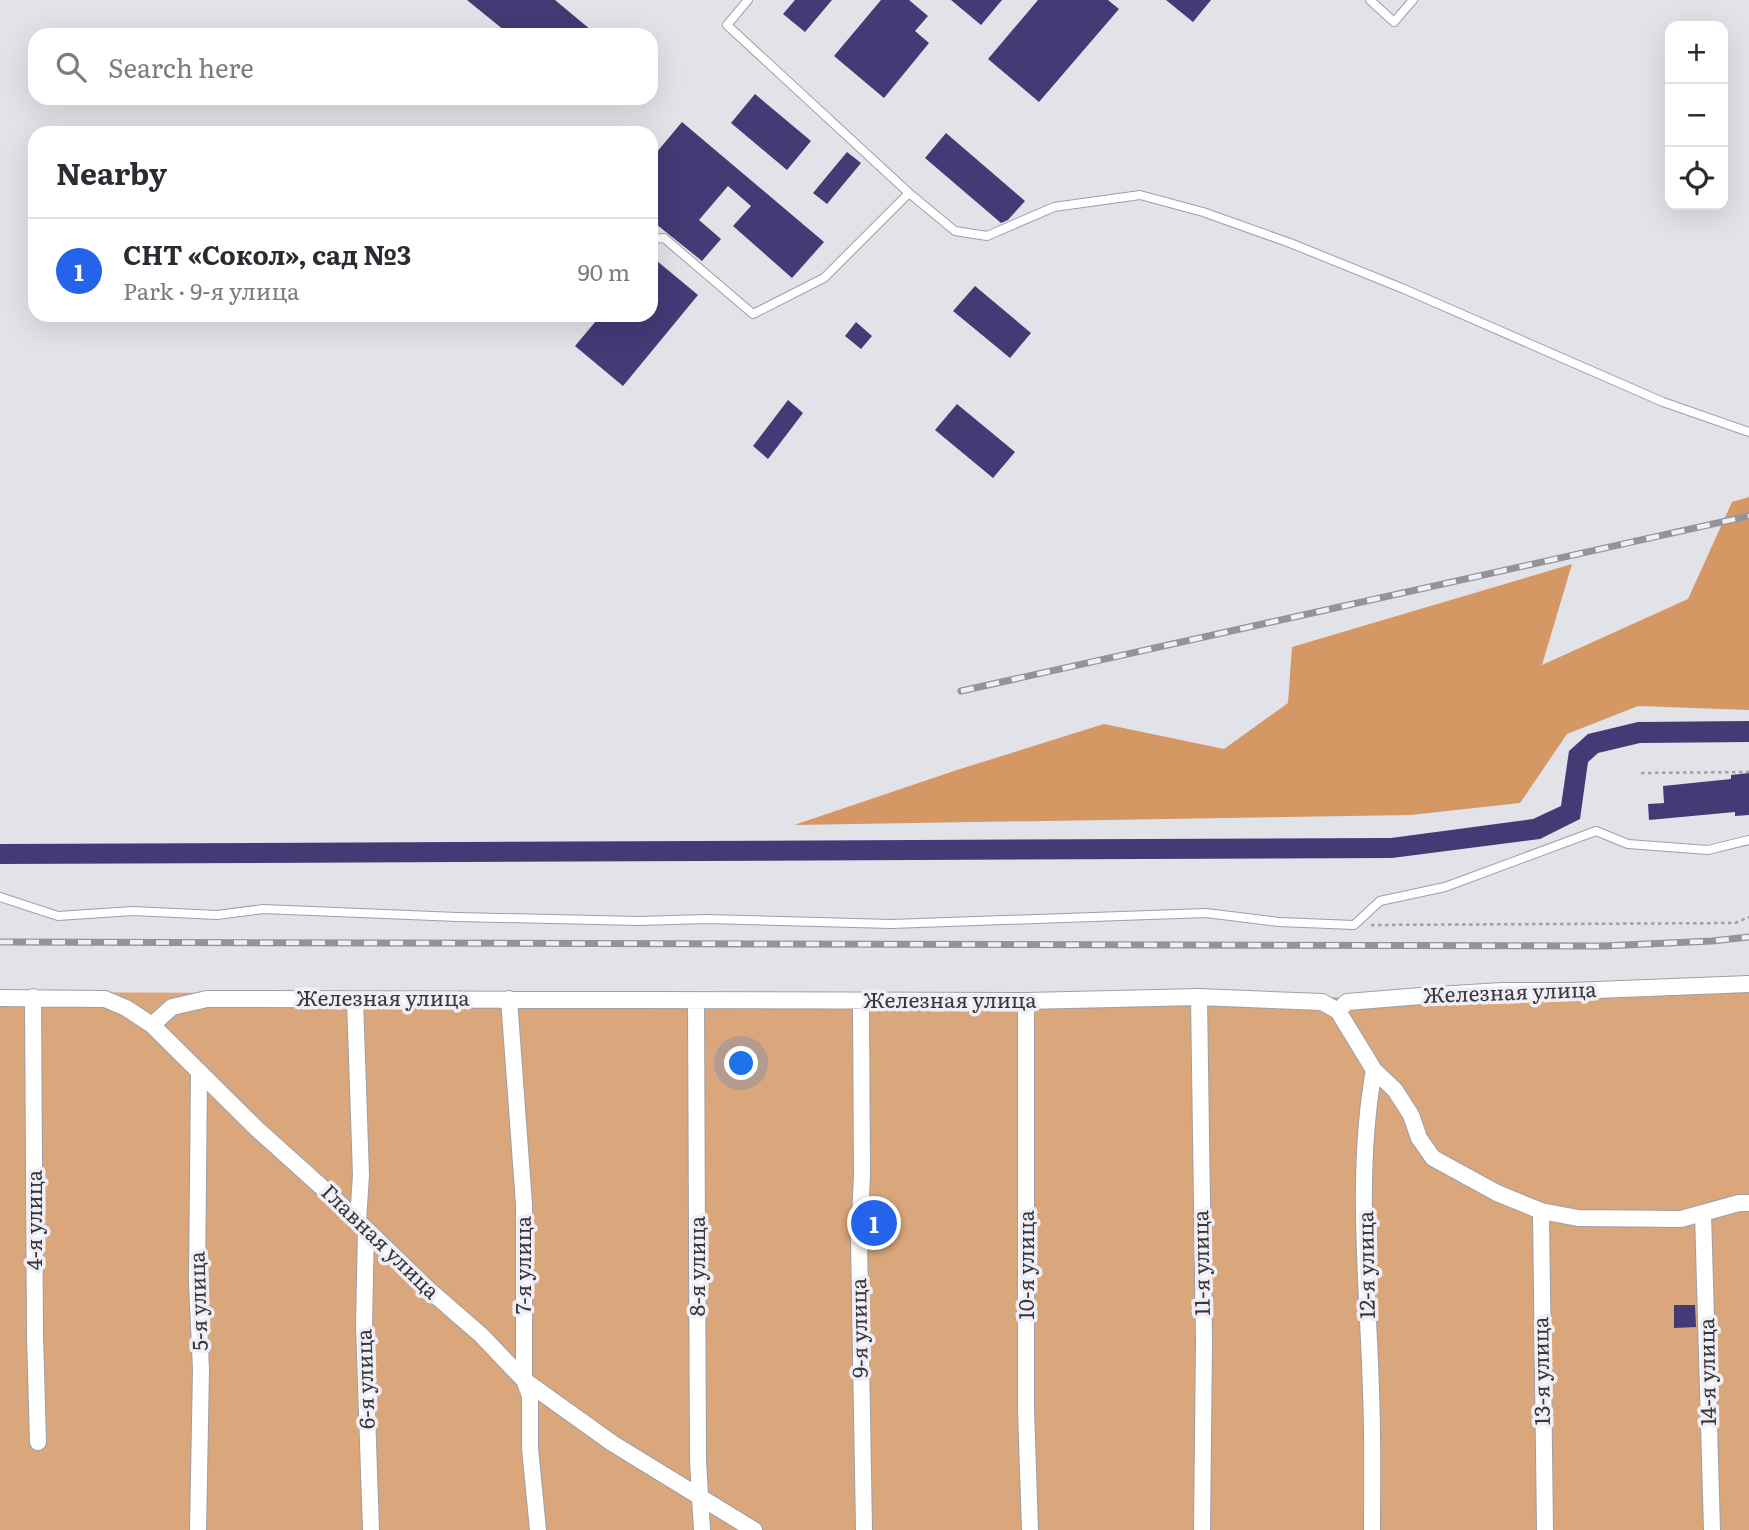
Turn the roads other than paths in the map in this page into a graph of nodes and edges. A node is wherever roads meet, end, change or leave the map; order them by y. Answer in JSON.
{"nodes":[{"id":1,"x":748,"y":0,"type":"edge"},
{"id":2,"x":1370,"y":0,"type":"edge"},
{"id":3,"x":1413,"y":0,"type":"edge"},
{"id":4,"x":909,"y":193,"type":"junction"},
{"id":5,"x":658,"y":238,"type":"edge"},
{"id":6,"x":1749,"y":432,"type":"edge"},
{"id":7,"x":1749,"y":840,"type":"edge"},
{"id":8,"x":0,"y":897,"type":"edge"},
{"id":9,"x":1749,"y":984,"type":"edge"},
{"id":10,"x":1199,"y":997,"type":"junction"},
{"id":11,"x":0,"y":998,"type":"edge"},
{"id":12,"x":33,"y":998,"type":"junction"},
{"id":13,"x":509,"y":999,"type":"junction"},
{"id":14,"x":355,"y":1000,"type":"junction"},
{"id":15,"x":696,"y":1001,"type":"junction"},
{"id":16,"x":861,"y":1001,"type":"junction"},
{"id":17,"x":1026,"y":1001,"type":"junction"},
{"id":18,"x":1338,"y":1011,"type":"junction"},
{"id":19,"x":152,"y":1025,"type":"junction"},
{"id":20,"x":1374,"y":1070,"type":"junction"},
{"id":21,"x":199,"y":1073,"type":"junction"},
{"id":22,"x":1749,"y":1203,"type":"edge"},
{"id":23,"x":1541,"y":1212,"type":"junction"},
{"id":24,"x":1703,"y":1213,"type":"junction"},
{"id":25,"x":362,"y":1225,"type":"junction"},
{"id":26,"x":524,"y":1380,"type":"junction"},
{"id":27,"x":38,"y":1442,"type":"dead end"},
{"id":28,"x":701,"y":1496,"type":"junction"},
{"id":29,"x":198,"y":1530,"type":"edge"},
{"id":30,"x":371,"y":1530,"type":"edge"},
{"id":31,"x":538,"y":1530,"type":"edge"},
{"id":32,"x":702,"y":1530,"type":"edge"},
{"id":33,"x":754,"y":1530,"type":"edge"},
{"id":34,"x":864,"y":1530,"type":"edge"},
{"id":35,"x":1030,"y":1530,"type":"edge"},
{"id":36,"x":1202,"y":1530,"type":"edge"},
{"id":37,"x":1372,"y":1530,"type":"edge"},
{"id":38,"x":1545,"y":1530,"type":"edge"},
{"id":39,"x":1712,"y":1530,"type":"edge"}],
"edges":[{"from":1,"to":4,"type":"lane"},
{"from":2,"to":3,"type":"lane"},
{"from":4,"to":5,"type":"lane"},
{"from":4,"to":6,"type":"lane"},
{"from":7,"to":8,"type":"lane"},
{"from":9,"to":18,"type":"street","name":"Железная улица"},
{"from":10,"to":17,"type":"street","name":"Железная улица"},
{"from":10,"to":18,"type":"street","name":"Железная улица"},
{"from":10,"to":36,"type":"street","name":"11-я улица"},
{"from":11,"to":12,"type":"street","name":"Главная улица"},
{"from":12,"to":19,"type":"street","name":"Главная улица"},
{"from":12,"to":27,"type":"street","name":"4-я улица"},
{"from":13,"to":14,"type":"street","name":"Железная улица"},
{"from":13,"to":15,"type":"street","name":"Железная улица"},
{"from":13,"to":26,"type":"street","name":"7-я улица"},
{"from":14,"to":19,"type":"street","name":"Железная улица"},
{"from":14,"to":25,"type":"street","name":"6-я улица"},
{"from":15,"to":16,"type":"street","name":"Железная улица"},
{"from":15,"to":28,"type":"street","name":"8-я улица"},
{"from":16,"to":17,"type":"street","name":"Железная улица"},
{"from":16,"to":34,"type":"street","name":"9-я улица"},
{"from":17,"to":35,"type":"street","name":"10-я улица"},
{"from":18,"to":20,"type":"street"},
{"from":19,"to":21,"type":"street","name":"Главная улица"},
{"from":20,"to":23,"type":"street"},
{"from":20,"to":37,"type":"street","name":"12-я улица"},
{"from":21,"to":25,"type":"street","name":"Главная улица"},
{"from":21,"to":29,"type":"street","name":"5-я улица"},
{"from":22,"to":24,"type":"street"},
{"from":23,"to":24,"type":"street"},
{"from":23,"to":38,"type":"street","name":"13-я улица"},
{"from":24,"to":39,"type":"street","name":"14-я улица"},
{"from":25,"to":26,"type":"street","name":"Главная улица"},
{"from":25,"to":30,"type":"street","name":"6-я улица"},
{"from":26,"to":28,"type":"street","name":"Главная улица"},
{"from":26,"to":31,"type":"street","name":"7-я улица"},
{"from":28,"to":32,"type":"street","name":"8-я улица"},
{"from":28,"to":33,"type":"street","name":"Главная улица"}]}
